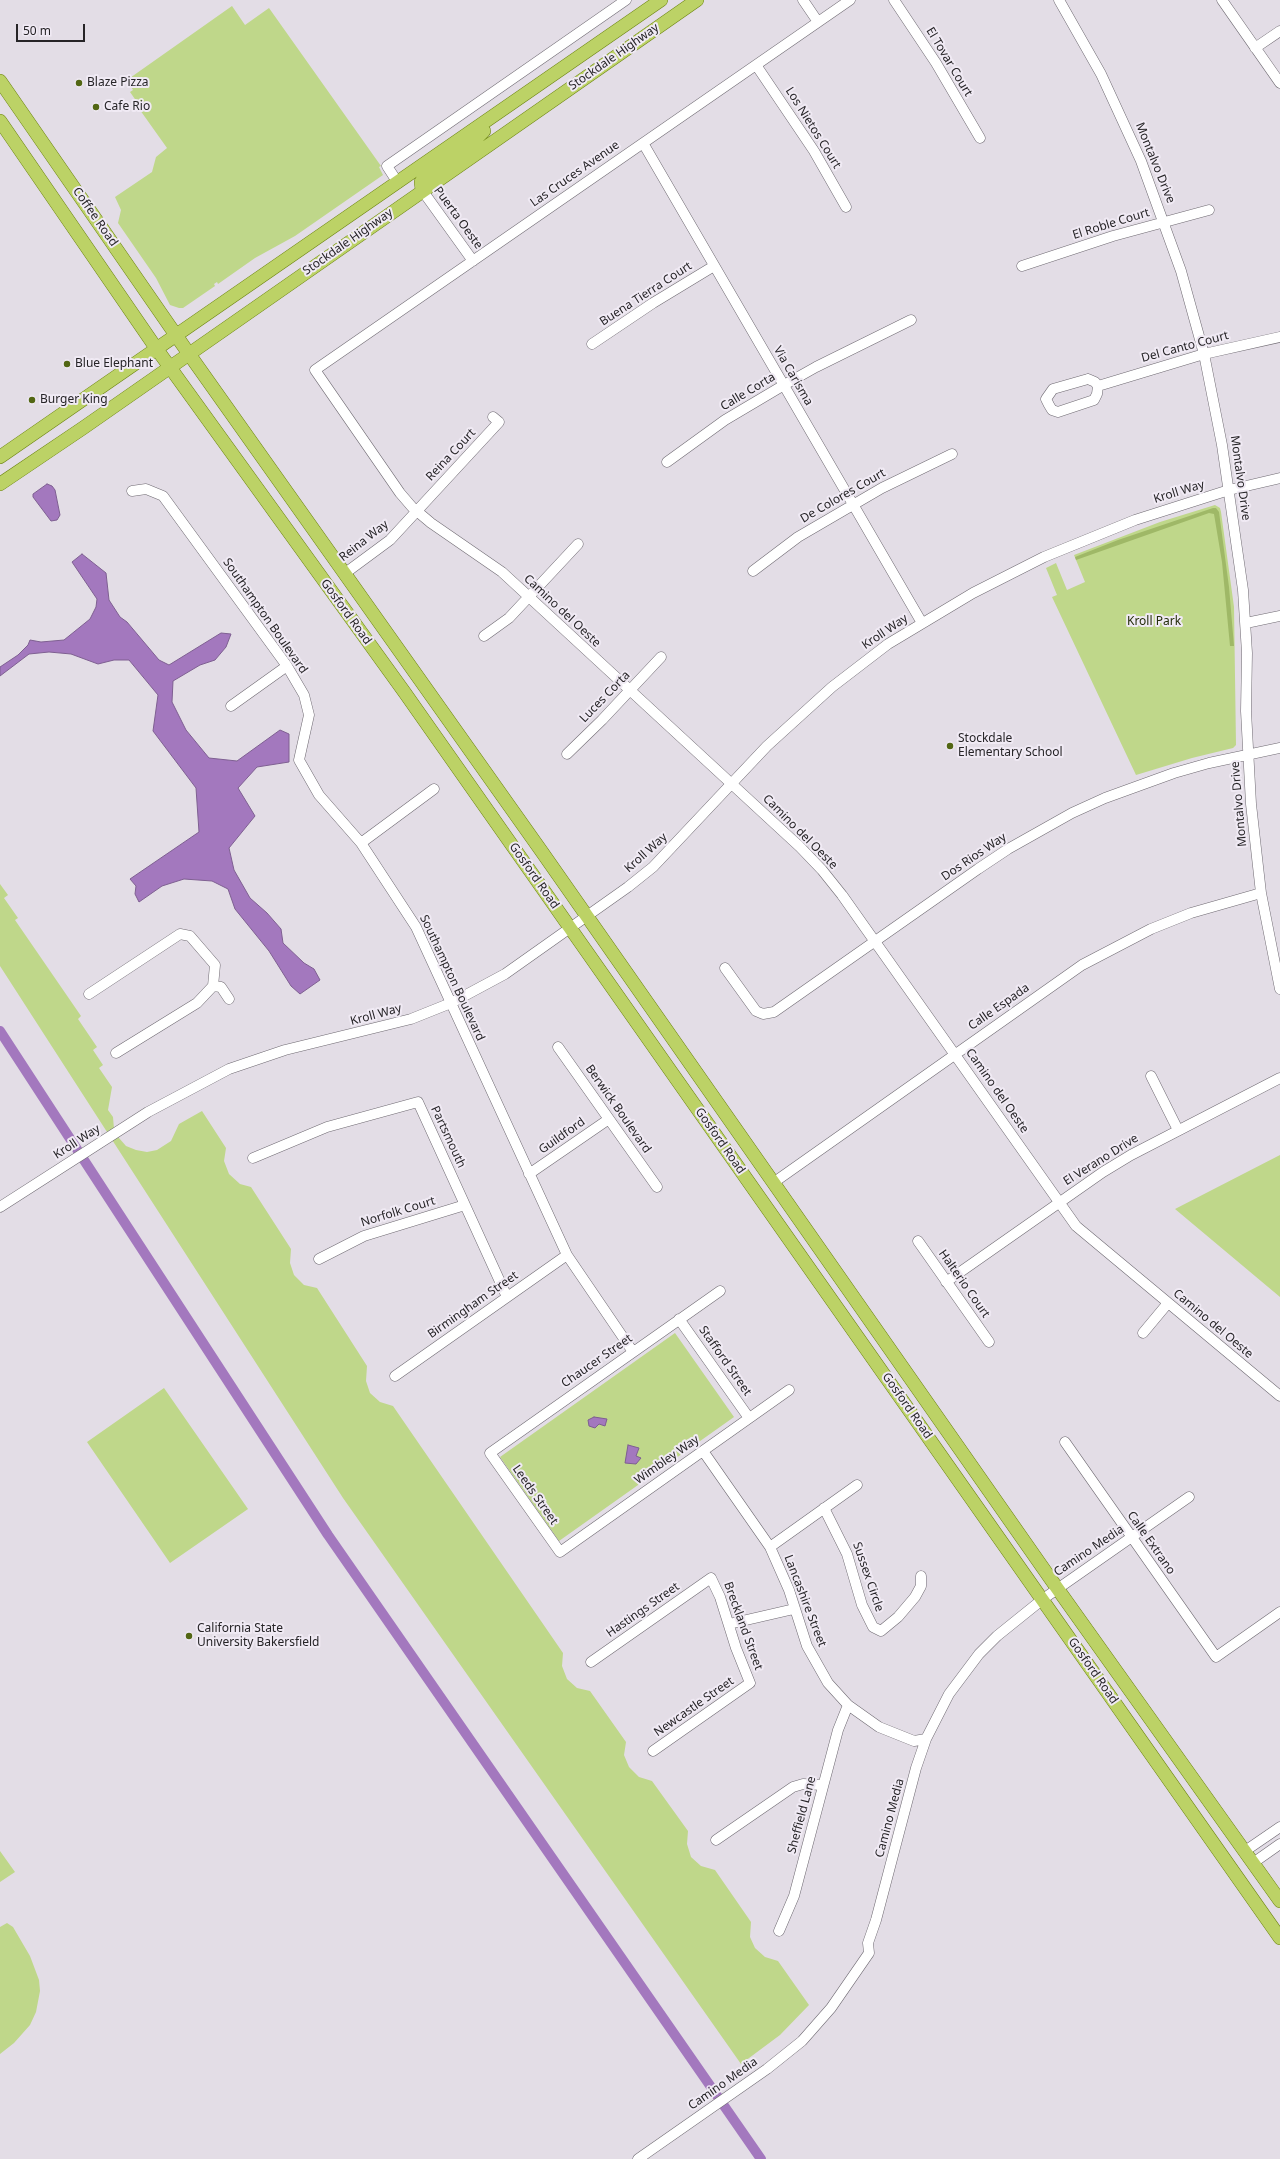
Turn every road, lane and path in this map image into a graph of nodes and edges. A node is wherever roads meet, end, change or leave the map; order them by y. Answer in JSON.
{"nodes":[{"id":1,"x":626,"y":0,"type":"edge"},
{"id":2,"x":661,"y":0,"type":"edge"},
{"id":3,"x":689,"y":0,"type":"edge"},
{"id":4,"x":697,"y":0,"type":"edge"},
{"id":5,"x":803,"y":0,"type":"edge"},
{"id":6,"x":850,"y":0,"type":"edge"},
{"id":7,"x":894,"y":0,"type":"edge"},
{"id":8,"x":1059,"y":0,"type":"edge"},
{"id":9,"x":1222,"y":0,"type":"edge"},
{"id":10,"x":680,"y":12,"type":"junction"},
{"id":11,"x":818,"y":22,"type":"junction"},
{"id":12,"x":1280,"y":31,"type":"edge"},
{"id":13,"x":1255,"y":48,"type":"junction"},
{"id":14,"x":756,"y":65,"type":"junction"},
{"id":15,"x":0,"y":81,"type":"edge"},
{"id":16,"x":1280,"y":83,"type":"edge"},
{"id":17,"x":4,"y":96,"type":"edge"},
{"id":18,"x":503,"y":110,"type":"junction"},
{"id":19,"x":0,"y":121,"type":"edge"},
{"id":20,"x":980,"y":138,"type":"dead end"},
{"id":21,"x":643,"y":143,"type":"junction"},
{"id":22,"x":398,"y":183,"type":"junction"},
{"id":23,"x":422,"y":190,"type":"junction"},
{"id":24,"x":846,"y":207,"type":"dead end"},
{"id":25,"x":1210,"y":210,"type":"dead end"},
{"id":26,"x":1165,"y":222,"type":"junction"},
{"id":27,"x":473,"y":260,"type":"junction"},
{"id":28,"x":714,"y":266,"type":"junction"},
{"id":29,"x":1022,"y":266,"type":"dead end"},
{"id":30,"x":911,"y":320,"type":"dead end"},
{"id":31,"x":176,"y":334,"type":"junction"},
{"id":32,"x":1280,"y":338,"type":"edge"},
{"id":33,"x":592,"y":344,"type":"dead end"},
{"id":34,"x":156,"y":348,"type":"junction"},
{"id":35,"x":189,"y":354,"type":"junction"},
{"id":36,"x":1204,"y":354,"type":"junction"},
{"id":37,"x":170,"y":367,"type":"junction"},
{"id":38,"x":315,"y":370,"type":"joint"},
{"id":39,"x":784,"y":385,"type":"junction"},
{"id":40,"x":1098,"y":386,"type":"junction"},
{"id":41,"x":493,"y":417,"type":"dead end"},
{"id":42,"x":952,"y":454,"type":"dead end"},
{"id":43,"x":0,"y":457,"type":"edge"},
{"id":44,"x":667,"y":462,"type":"dead end"},
{"id":45,"x":1280,"y":478,"type":"edge"},
{"id":46,"x":0,"y":484,"type":"edge"},
{"id":47,"x":1229,"y":490,"type":"junction"},
{"id":48,"x":132,"y":491,"type":"dead end"},
{"id":49,"x":853,"y":505,"type":"junction"},
{"id":50,"x":417,"y":512,"type":"junction"},
{"id":51,"x":578,"y":544,"type":"dead end"},
{"id":52,"x":753,"y":571,"type":"dead end"},
{"id":53,"x":344,"y":574,"type":"junction"},
{"id":54,"x":529,"y":597,"type":"junction"},
{"id":55,"x":1280,"y":616,"type":"edge"},
{"id":56,"x":922,"y":623,"type":"junction"},
{"id":57,"x":1246,"y":623,"type":"junction"},
{"id":58,"x":484,"y":636,"type":"dead end"},
{"id":59,"x":661,"y":657,"type":"dead end"},
{"id":60,"x":287,"y":666,"type":"junction"},
{"id":61,"x":630,"y":691,"type":"junction"},
{"id":62,"x":231,"y":706,"type":"dead end"},
{"id":63,"x":1280,"y":748,"type":"edge"},
{"id":64,"x":567,"y":754,"type":"dead end"},
{"id":65,"x":1248,"y":754,"type":"junction"},
{"id":66,"x":732,"y":784,"type":"junction"},
{"id":67,"x":434,"y":789,"type":"dead end"},
{"id":68,"x":361,"y":843,"type":"junction"},
{"id":69,"x":1261,"y":892,"type":"junction"},
{"id":70,"x":586,"y":917,"type":"junction"},
{"id":71,"x":571,"y":928,"type":"junction"},
{"id":72,"x":875,"y":941,"type":"junction"},
{"id":73,"x":725,"y":968,"type":"dead end"},
{"id":74,"x":213,"y":986,"type":"junction"},
{"id":75,"x":1280,"y":989,"type":"edge"},
{"id":76,"x":88,"y":994,"type":"dead end"},
{"id":77,"x":229,"y":998,"type":"dead end"},
{"id":78,"x":451,"y":1003,"type":"junction"},
{"id":79,"x":558,"y":1047,"type":"dead end"},
{"id":80,"x":116,"y":1053,"type":"dead end"},
{"id":81,"x":954,"y":1054,"type":"junction"},
{"id":82,"x":1151,"y":1076,"type":"dead end"},
{"id":83,"x":1280,"y":1078,"type":"edge"},
{"id":84,"x":609,"y":1119,"type":"junction"},
{"id":85,"x":1178,"y":1130,"type":"junction"},
{"id":86,"x":253,"y":1158,"type":"dead end"},
{"id":87,"x":529,"y":1174,"type":"junction"},
{"id":88,"x":773,"y":1183,"type":"junction"},
{"id":89,"x":657,"y":1187,"type":"dead end"},
{"id":90,"x":1059,"y":1203,"type":"junction"},
{"id":91,"x":465,"y":1205,"type":"junction"},
{"id":92,"x":0,"y":1207,"type":"edge"},
{"id":93,"x":918,"y":1241,"type":"dead end"},
{"id":94,"x":567,"y":1255,"type":"junction"},
{"id":95,"x":319,"y":1259,"type":"dead end"},
{"id":96,"x":946,"y":1282,"type":"junction"},
{"id":97,"x":720,"y":1291,"type":"dead end"},
{"id":98,"x":507,"y":1297,"type":"junction"},
{"id":99,"x":1168,"y":1304,"type":"junction"},
{"id":100,"x":679,"y":1319,"type":"junction"},
{"id":101,"x":1143,"y":1333,"type":"dead end"},
{"id":102,"x":989,"y":1342,"type":"dead end"},
{"id":103,"x":633,"y":1352,"type":"junction"},
{"id":104,"x":395,"y":1376,"type":"dead end"},
{"id":105,"x":789,"y":1390,"type":"dead end"},
{"id":106,"x":1280,"y":1396,"type":"edge"},
{"id":107,"x":749,"y":1418,"type":"junction"},
{"id":108,"x":1064,"y":1442,"type":"dead end"},
{"id":109,"x":703,"y":1450,"type":"junction"},
{"id":110,"x":490,"y":1453,"type":"joint"},
{"id":111,"x":857,"y":1485,"type":"dead end"},
{"id":112,"x":1189,"y":1497,"type":"dead end"},
{"id":113,"x":824,"y":1508,"type":"junction"},
{"id":114,"x":1132,"y":1538,"type":"junction"},
{"id":115,"x":770,"y":1547,"type":"junction"},
{"id":116,"x":560,"y":1552,"type":"joint"},
{"id":117,"x":921,"y":1576,"type":"dead end"},
{"id":118,"x":711,"y":1578,"type":"joint"},
{"id":119,"x":1057,"y":1588,"type":"junction"},
{"id":120,"x":1042,"y":1599,"type":"junction"},
{"id":121,"x":794,"y":1609,"type":"junction"},
{"id":122,"x":1280,"y":1612,"type":"edge"},
{"id":123,"x":729,"y":1624,"type":"junction"},
{"id":124,"x":591,"y":1662,"type":"dead end"},
{"id":125,"x":750,"y":1683,"type":"joint"},
{"id":126,"x":848,"y":1705,"type":"junction"},
{"id":127,"x":926,"y":1739,"type":"junction"},
{"id":128,"x":653,"y":1751,"type":"dead end"},
{"id":129,"x":823,"y":1785,"type":"junction"},
{"id":130,"x":1280,"y":1827,"type":"edge"},
{"id":131,"x":716,"y":1840,"type":"dead end"},
{"id":132,"x":1280,"y":1844,"type":"edge"},
{"id":133,"x":1245,"y":1851,"type":"junction"},
{"id":134,"x":1253,"y":1863,"type":"junction"},
{"id":135,"x":1280,"y":1901,"type":"edge"},
{"id":136,"x":779,"y":1931,"type":"dead end"},
{"id":137,"x":1280,"y":1938,"type":"edge"},
{"id":138,"x":638,"y":2159,"type":"edge"}],
"edges":[{"from":1,"to":22,"type":"street"},
{"from":2,"to":18,"type":"main road","name":"Stockdale Highway"},
{"from":3,"to":10,"type":"main road"},
{"from":4,"to":10,"type":"main road","name":"Stockdale Highway"},
{"from":5,"to":11,"type":"street"},
{"from":6,"to":11,"type":"street","name":"Las Cruces Avenue"},
{"from":7,"to":20,"type":"street","name":"El Tovar Court"},
{"from":8,"to":26,"type":"street","name":"Montalvo Drive"},
{"from":9,"to":13,"type":"street"},
{"from":10,"to":23,"type":"main road","name":"Stockdale Highway"},
{"from":11,"to":14,"type":"street","name":"Las Cruces Avenue"},
{"from":12,"to":13,"type":"street"},
{"from":13,"to":16,"type":"street"},
{"from":14,"to":21,"type":"street","name":"Las Cruces Avenue"},
{"from":14,"to":24,"type":"street","name":"Los Nietos Court"},
{"from":15,"to":17,"type":"main road","name":"Coffee Road"},
{"from":17,"to":31,"type":"main road","name":"Coffee Road"},
{"from":18,"to":22,"type":"main road","name":"Stockdale Highway"},
{"from":18,"to":23,"type":"main road"},
{"from":19,"to":34,"type":"main road","name":"Coffee Road"},
{"from":21,"to":27,"type":"street","name":"Las Cruces Avenue"},
{"from":21,"to":28,"type":"street","name":"Via Carisma"},
{"from":22,"to":31,"type":"main road","name":"Stockdale Highway"},
{"from":23,"to":27,"type":"street","name":"Puerta Oeste"},
{"from":23,"to":35,"type":"main road","name":"Stockdale Highway"},
{"from":25,"to":26,"type":"street","name":"El Roble Court"},
{"from":26,"to":29,"type":"street","name":"El Roble Court"},
{"from":26,"to":36,"type":"street","name":"Montalvo Drive"},
{"from":27,"to":38,"type":"street","name":"Las Cruces Avenue"},
{"from":28,"to":33,"type":"street","name":"Buena Tierra Court"},
{"from":28,"to":39,"type":"street","name":"Via Carisma"},
{"from":30,"to":39,"type":"street","name":"Calle Corta"},
{"from":31,"to":34,"type":"main road","name":"Stockdale Highway"},
{"from":31,"to":35,"type":"main road","name":"Coffee Road"},
{"from":32,"to":36,"type":"street","name":"Del Canto Court"},
{"from":34,"to":37,"type":"main road","name":"Gosford Road"},
{"from":34,"to":43,"type":"main road","name":"Stockdale Highway"},
{"from":35,"to":37,"type":"main road","name":"Stockdale Highway"},
{"from":35,"to":53,"type":"main road","name":"Gosford Road"},
{"from":36,"to":40,"type":"street","name":"Del Canto Court"},
{"from":36,"to":47,"type":"street","name":"Montalvo Drive"},
{"from":37,"to":46,"type":"main road","name":"Stockdale Highway"},
{"from":37,"to":71,"type":"main road","name":"Gosford Road"},
{"from":38,"to":50,"type":"street","name":"Camino del Oeste"},
{"from":39,"to":44,"type":"street","name":"Calle Corta"},
{"from":39,"to":49,"type":"street","name":"Via Carisma"},
{"from":40,"to":40,"type":"street"},
{"from":41,"to":50,"type":"street","name":"Reina Court"},
{"from":42,"to":49,"type":"street","name":"De Colores Court"},
{"from":45,"to":47,"type":"street","name":"Kroll Way"},
{"from":47,"to":56,"type":"street","name":"Kroll Way"},
{"from":47,"to":57,"type":"street","name":"Montalvo Drive"},
{"from":48,"to":60,"type":"street","name":"Southampton Boulevard"},
{"from":49,"to":52,"type":"street","name":"De Colores Court"},
{"from":49,"to":56,"type":"street","name":"Via Carisma"},
{"from":50,"to":53,"type":"street","name":"Reina Way"},
{"from":50,"to":54,"type":"street","name":"Camino del Oeste"},
{"from":51,"to":54,"type":"street"},
{"from":53,"to":70,"type":"main road","name":"Gosford Road"},
{"from":54,"to":58,"type":"street"},
{"from":54,"to":61,"type":"street","name":"Camino del Oeste"},
{"from":55,"to":57,"type":"street"},
{"from":56,"to":66,"type":"street","name":"Kroll Way"},
{"from":57,"to":65,"type":"street","name":"Montalvo Drive"},
{"from":59,"to":61,"type":"street","name":"Luces Corta"},
{"from":60,"to":62,"type":"street"},
{"from":60,"to":68,"type":"street","name":"Southampton Boulevard"},
{"from":61,"to":64,"type":"street","name":"Luces Corta"},
{"from":61,"to":66,"type":"street","name":"Camino del Oeste"},
{"from":63,"to":65,"type":"street","name":"Dos Rios Way"},
{"from":65,"to":69,"type":"street","name":"Montalvo Drive"},
{"from":65,"to":72,"type":"street","name":"Dos Rios Way"},
{"from":66,"to":70,"type":"street","name":"Kroll Way"},
{"from":66,"to":72,"type":"street","name":"Camino del Oeste"},
{"from":67,"to":68,"type":"street"},
{"from":68,"to":78,"type":"street","name":"Southampton Boulevard"},
{"from":69,"to":75,"type":"street","name":"Montalvo Drive"},
{"from":69,"to":81,"type":"street","name":"Calle Espada"},
{"from":70,"to":71,"type":"street","name":"Kroll Way"},
{"from":70,"to":88,"type":"main road","name":"Gosford Road"},
{"from":71,"to":78,"type":"street","name":"Kroll Way"},
{"from":71,"to":120,"type":"main road","name":"Gosford Road"},
{"from":72,"to":73,"type":"street","name":"Dos Rios Way"},
{"from":72,"to":81,"type":"street","name":"Camino del Oeste"},
{"from":74,"to":76,"type":"street"},
{"from":74,"to":77,"type":"street"},
{"from":74,"to":80,"type":"street"},
{"from":78,"to":87,"type":"street","name":"Southampton Boulevard"},
{"from":78,"to":92,"type":"street","name":"Kroll Way"},
{"from":79,"to":84,"type":"street","name":"Berwick Boulevard"},
{"from":81,"to":88,"type":"street","name":"Calle Espada"},
{"from":81,"to":90,"type":"street","name":"Camino del Oeste"},
{"from":82,"to":85,"type":"street"},
{"from":83,"to":85,"type":"street","name":"El Verano Drive"},
{"from":84,"to":87,"type":"street","name":"Guildford"},
{"from":84,"to":89,"type":"street","name":"Berwick Boulevard"},
{"from":85,"to":90,"type":"street","name":"El Verano Drive"},
{"from":86,"to":91,"type":"street","name":"Partsmouth"},
{"from":87,"to":94,"type":"street","name":"Southampton Boulevard"},
{"from":88,"to":119,"type":"main road","name":"Gosford Road"},
{"from":90,"to":96,"type":"street","name":"El Verano Drive"},
{"from":90,"to":99,"type":"street","name":"Camino del Oeste"},
{"from":91,"to":95,"type":"street","name":"Norfolk Court"},
{"from":91,"to":98,"type":"street","name":"Partsmouth"},
{"from":93,"to":96,"type":"street","name":"Halterio Court"},
{"from":94,"to":98,"type":"street","name":"Birmingham Street"},
{"from":94,"to":103,"type":"street","name":"Southampton Boulevard"},
{"from":96,"to":102,"type":"street","name":"Halterio Court"},
{"from":97,"to":100,"type":"street","name":"Chaucer Street"},
{"from":98,"to":104,"type":"street","name":"Birmingham Street"},
{"from":99,"to":101,"type":"street"},
{"from":99,"to":106,"type":"street","name":"Camino del Oeste"},
{"from":100,"to":103,"type":"street","name":"Chaucer Street"},
{"from":100,"to":107,"type":"street","name":"Stafford Street"},
{"from":103,"to":110,"type":"street","name":"Chaucer Street"},
{"from":105,"to":107,"type":"street","name":"Wimbley Way"},
{"from":107,"to":109,"type":"street","name":"Wimbley Way"},
{"from":108,"to":114,"type":"street","name":"Calle Extrano"},
{"from":109,"to":115,"type":"street","name":"Lancashire Street"},
{"from":109,"to":116,"type":"street","name":"Wimbley Way"},
{"from":110,"to":116,"type":"street","name":"Leeds Street"},
{"from":111,"to":113,"type":"street"},
{"from":112,"to":114,"type":"street","name":"Camino Media"},
{"from":113,"to":115,"type":"street"},
{"from":113,"to":117,"type":"street","name":"Sussex Circle"},
{"from":114,"to":119,"type":"street","name":"Camino Media"},
{"from":114,"to":122,"type":"street","name":"Calle Extrano"},
{"from":115,"to":121,"type":"street","name":"Lancashire Street"},
{"from":118,"to":123,"type":"street","name":"Breckland Street"},
{"from":118,"to":124,"type":"street","name":"Hastings Street"},
{"from":119,"to":120,"type":"street","name":"Camino Media"},
{"from":119,"to":133,"type":"main road","name":"Gosford Road"},
{"from":120,"to":127,"type":"street","name":"Camino Media"},
{"from":120,"to":137,"type":"main road","name":"Gosford Road"},
{"from":121,"to":123,"type":"street"},
{"from":121,"to":126,"type":"street","name":"Lancashire Street"},
{"from":123,"to":125,"type":"street","name":"Breckland Street"},
{"from":125,"to":128,"type":"street","name":"Newcastle Street"},
{"from":126,"to":127,"type":"street","name":"Lancashire Street"},
{"from":126,"to":129,"type":"street","name":"Sheffield Lane"},
{"from":127,"to":138,"type":"street","name":"Camino Media"},
{"from":129,"to":131,"type":"street"},
{"from":129,"to":136,"type":"street","name":"Sheffield Lane"},
{"from":130,"to":133,"type":"street"},
{"from":132,"to":134,"type":"street"},
{"from":133,"to":134,"type":"main road","name":"Gosford Road"},
{"from":134,"to":135,"type":"main road","name":"Gosford Road"}]}
